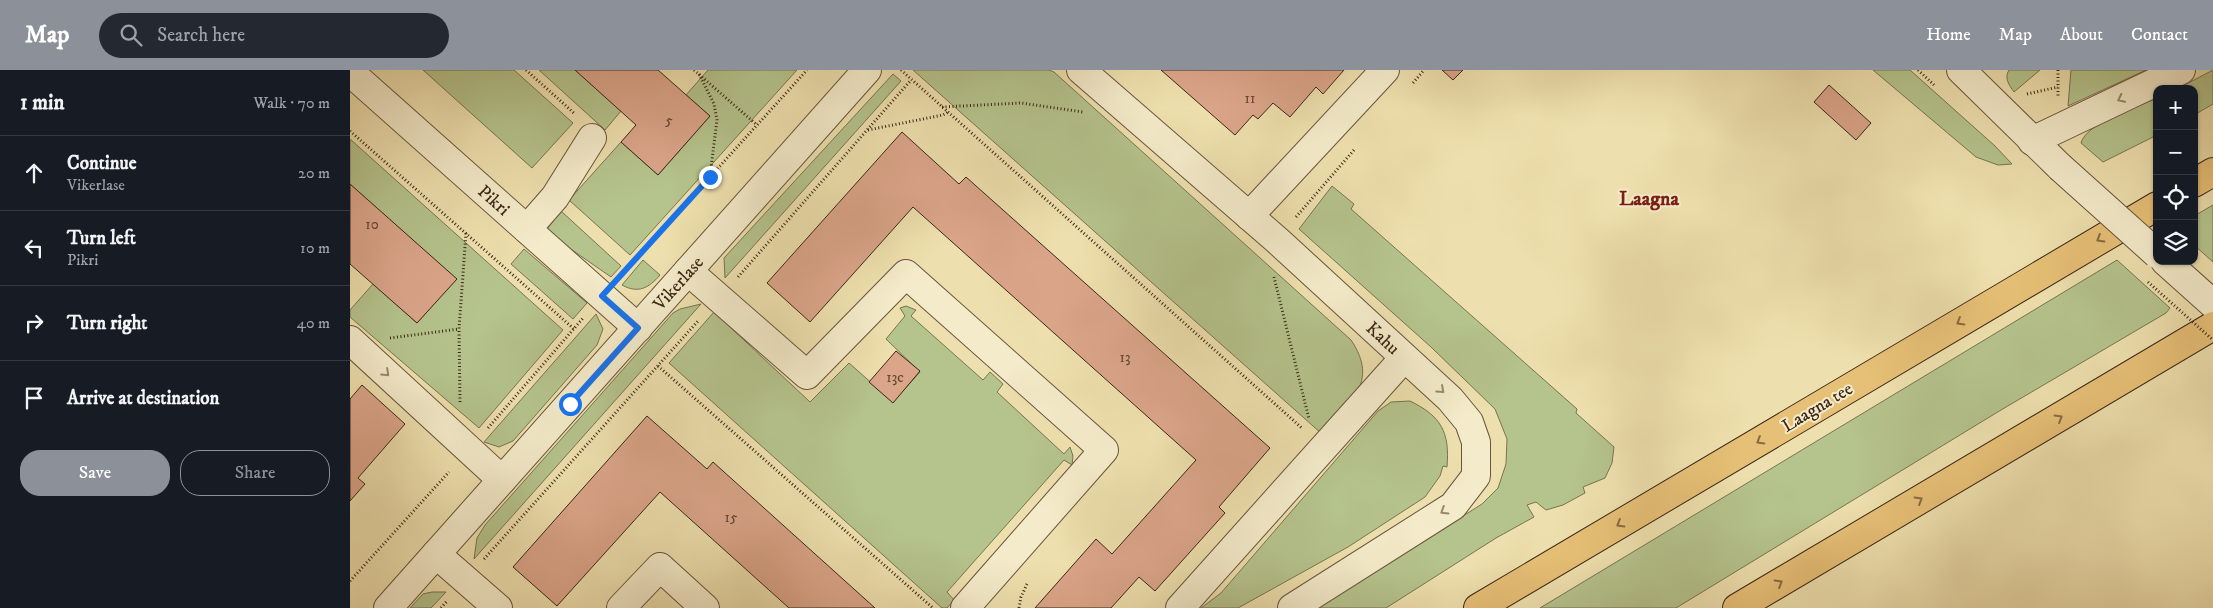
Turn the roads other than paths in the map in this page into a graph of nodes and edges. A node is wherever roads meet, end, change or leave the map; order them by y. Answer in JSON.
{"nodes":[{"id":1,"x":867,"y":70,"type":"edge"},
{"id":2,"x":1081,"y":70,"type":"edge"},
{"id":3,"x":1385,"y":70,"type":"edge"},
{"id":4,"x":1961,"y":70,"type":"edge"},
{"id":5,"x":2181,"y":70,"type":"edge"},
{"id":6,"x":350,"y":72,"type":"edge"},
{"id":7,"x":592,"y":138,"type":"road end"},
{"id":8,"x":2032,"y":141,"type":"junction"},
{"id":9,"x":2213,"y":172,"type":"edge"},
{"id":10,"x":2198,"y":181,"type":"edge"},
{"id":11,"x":2153,"y":208,"type":"edge"},
{"id":12,"x":1249,"y":216,"type":"junction"},
{"id":13,"x":527,"y":230,"type":"junction"},
{"id":14,"x":2153,"y":250,"type":"edge"},
{"id":15,"x":2169,"y":265,"type":"edge"},
{"id":16,"x":688,"y":272,"type":"junction"},
{"id":17,"x":2213,"y":304,"type":"edge"},
{"id":18,"x":2213,"y":326,"type":"edge"},
{"id":19,"x":638,"y":328,"type":"junction"},
{"id":20,"x":350,"y":340,"type":"edge"},
{"id":21,"x":1404,"y":358,"type":"junction"},
{"id":22,"x":502,"y":480,"type":"junction"},
{"id":23,"x":436,"y":554,"type":"junction"},
{"id":24,"x":388,"y":608,"type":"edge"},
{"id":25,"x":498,"y":608,"type":"edge"},
{"id":26,"x":621,"y":608,"type":"edge"},
{"id":27,"x":706,"y":608,"type":"edge"},
{"id":28,"x":965,"y":608,"type":"edge"},
{"id":29,"x":1180,"y":608,"type":"edge"},
{"id":30,"x":1292,"y":608,"type":"edge"},
{"id":31,"x":1478,"y":608,"type":"edge"},
{"id":32,"x":1737,"y":608,"type":"edge"}],
"edges":[{"from":1,"to":16,"type":"street","name":"Vikerlase"},
{"from":2,"to":12,"type":"street","name":"Kahu"},
{"from":3,"to":12,"type":"street"},
{"from":4,"to":8,"type":"street"},
{"from":5,"to":8,"type":"street","one_way":true},
{"from":6,"to":13,"type":"street","name":"Pikri"},
{"from":7,"to":13,"type":"street"},
{"from":8,"to":14,"type":"street","bridge":true},
{"from":9,"to":10,"type":"main road"},
{"from":11,"to":31,"type":"main road","name":"Laagna tee","one_way":true},
{"from":12,"to":21,"type":"street","name":"Kahu"},
{"from":13,"to":19,"type":"street","name":"Pikri"},
{"from":15,"to":17,"type":"street"},
{"from":16,"to":19,"type":"street","name":"Vikerlase"},
{"from":16,"to":28,"type":"street"},
{"from":32,"to":18,"type":"main road","one_way":true},
{"from":19,"to":22,"type":"street","name":"Vikerlase"},
{"from":20,"to":22,"type":"street","one_way":true},
{"from":21,"to":29,"type":"street"},
{"from":21,"to":30,"type":"street","name":"Kahu","one_way":true},
{"from":22,"to":23,"type":"street","name":"Vikerlase"},
{"from":23,"to":24,"type":"street","name":"Vikerlase"},
{"from":23,"to":25,"type":"street"},
{"from":26,"to":27,"type":"street"}]}
